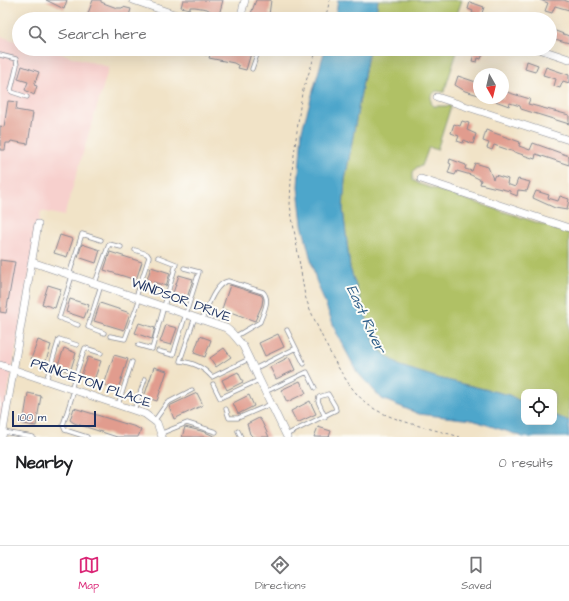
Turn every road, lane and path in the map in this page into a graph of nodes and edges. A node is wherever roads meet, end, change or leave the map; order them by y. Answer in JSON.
{"nodes":[{"id":1,"x":133,"y":0,"type":"edge"},
{"id":2,"x":245,"y":0,"type":"edge"},
{"id":3,"x":330,"y":0,"type":"edge"},
{"id":4,"x":168,"y":12,"type":"edge"},
{"id":5,"x":242,"y":12,"type":"edge"},
{"id":6,"x":327,"y":12,"type":"edge"},
{"id":7,"x":0,"y":55,"type":"edge"},
{"id":8,"x":557,"y":55,"type":"edge"},
{"id":9,"x":257,"y":56,"type":"edge"},
{"id":10,"x":315,"y":56,"type":"edge"},
{"id":11,"x":569,"y":59,"type":"edge"},
{"id":12,"x":252,"y":69,"type":"dead end"},
{"id":13,"x":27,"y":97,"type":"dead end"},
{"id":14,"x":438,"y":97,"type":"dead end"},
{"id":15,"x":569,"y":140,"type":"edge"},
{"id":16,"x":422,"y":179,"type":"dead end"},
{"id":17,"x":38,"y":224,"type":"dead end"},
{"id":18,"x":569,"y":228,"type":"edge"},
{"id":19,"x":101,"y":240,"type":"dead end"},
{"id":20,"x":121,"y":246,"type":"dead end"},
{"id":21,"x":135,"y":250,"type":"dead end"},
{"id":22,"x":158,"y":257,"type":"dead end"},
{"id":23,"x":32,"y":262,"type":"junction"},
{"id":24,"x":184,"y":268,"type":"dead end"},
{"id":25,"x":71,"y":275,"type":"junction"},
{"id":26,"x":98,"y":284,"type":"junction"},
{"id":27,"x":138,"y":298,"type":"junction"},
{"id":28,"x":163,"y":306,"type":"junction"},
{"id":29,"x":186,"y":314,"type":"junction"},
{"id":30,"x":199,"y":318,"type":"junction"},
{"id":31,"x":78,"y":325,"type":"dead end"},
{"id":32,"x":287,"y":330,"type":"dead end"},
{"id":33,"x":104,"y":333,"type":"dead end"},
{"id":34,"x":110,"y":336,"type":"dead end"},
{"id":35,"x":236,"y":336,"type":"junction"},
{"id":36,"x":77,"y":345,"type":"dead end"},
{"id":37,"x":138,"y":345,"type":"dead end"},
{"id":38,"x":296,"y":348,"type":"junction"},
{"id":39,"x":158,"y":351,"type":"dead end"},
{"id":40,"x":101,"y":353,"type":"dead end"},
{"id":41,"x":249,"y":359,"type":"junction"},
{"id":42,"x":132,"y":362,"type":"dead end"},
{"id":43,"x":304,"y":364,"type":"dead end"},
{"id":44,"x":0,"y":365,"type":"edge"},
{"id":45,"x":254,"y":369,"type":"junction"},
{"id":46,"x":14,"y":370,"type":"junction"},
{"id":47,"x":145,"y":379,"type":"dead end"},
{"id":48,"x":259,"y":380,"type":"junction"},
{"id":49,"x":46,"y":381,"type":"junction"},
{"id":50,"x":213,"y":384,"type":"dead end"},
{"id":51,"x":315,"y":388,"type":"dead end"},
{"id":52,"x":72,"y":390,"type":"junction"},
{"id":53,"x":192,"y":390,"type":"dead end"},
{"id":54,"x":265,"y":392,"type":"junction"},
{"id":55,"x":271,"y":404,"type":"junction"},
{"id":56,"x":118,"y":405,"type":"junction"},
{"id":57,"x":226,"y":409,"type":"dead end"},
{"id":58,"x":134,"y":410,"type":"junction"},
{"id":59,"x":325,"y":417,"type":"junction"},
{"id":60,"x":155,"y":420,"type":"junction"},
{"id":61,"x":238,"y":431,"type":"dead end"},
{"id":62,"x":216,"y":432,"type":"dead end"},
{"id":63,"x":3,"y":434,"type":"edge"},
{"id":64,"x":162,"y":435,"type":"edge"},
{"id":65,"x":286,"y":436,"type":"edge"},
{"id":66,"x":33,"y":437,"type":"edge"},
{"id":67,"x":87,"y":437,"type":"edge"},
{"id":68,"x":241,"y":437,"type":"edge"},
{"id":69,"x":460,"y":437,"type":"edge"}],
"edges":[{"from":1,"to":4,"type":"street"},
{"from":2,"to":5,"type":"street"},
{"from":3,"to":6,"type":"path"},
{"from":7,"to":13,"type":"lane"},
{"from":8,"to":11,"type":"street"},
{"from":9,"to":12,"type":"lane"},
{"from":10,"to":69,"type":"path"},
{"from":14,"to":15,"type":"street"},
{"from":16,"to":18,"type":"street"},
{"from":17,"to":23,"type":"street"},
{"from":19,"to":25,"type":"lane"},
{"from":20,"to":26,"type":"lane"},
{"from":21,"to":27,"type":"lane"},
{"from":22,"to":28,"type":"lane"},
{"from":23,"to":25,"type":"street","name":"WINDSOR DRIVE"},
{"from":23,"to":46,"type":"street"},
{"from":24,"to":29,"type":"lane"},
{"from":25,"to":26,"type":"street","name":"WINDSOR DRIVE"},
{"from":25,"to":31,"type":"lane"},
{"from":26,"to":27,"type":"street","name":"WINDSOR DRIVE"},
{"from":26,"to":33,"type":"lane"},
{"from":27,"to":28,"type":"street","name":"WINDSOR DRIVE"},
{"from":27,"to":34,"type":"lane"},
{"from":28,"to":29,"type":"street","name":"WINDSOR DRIVE"},
{"from":28,"to":37,"type":"lane"},
{"from":29,"to":30,"type":"street","name":"WINDSOR DRIVE"},
{"from":29,"to":39,"type":"lane"},
{"from":30,"to":35,"type":"street","name":"WINDSOR DRIVE"},
{"from":30,"to":35,"type":"lane"},
{"from":30,"to":41,"type":"lane"},
{"from":32,"to":38,"type":"lane"},
{"from":35,"to":41,"type":"street","name":"WINDSOR DRIVE"},
{"from":36,"to":49,"type":"lane"},
{"from":38,"to":43,"type":"lane"},
{"from":38,"to":45,"type":"lane"},
{"from":40,"to":52,"type":"lane"},
{"from":41,"to":45,"type":"street","name":"WINDSOR DRIVE"},
{"from":42,"to":56,"type":"lane"},
{"from":44,"to":46,"type":"street","name":"PRINCETON PLACE"},
{"from":45,"to":48,"type":"street","name":"WINDSOR DRIVE"},
{"from":46,"to":49,"type":"street","name":"PRINCETON PLACE"},
{"from":46,"to":63,"type":"street"},
{"from":47,"to":58,"type":"lane"},
{"from":48,"to":50,"type":"lane"},
{"from":48,"to":54,"type":"street","name":"WINDSOR DRIVE"},
{"from":49,"to":52,"type":"street","name":"PRINCETON PLACE"},
{"from":51,"to":54,"type":"lane"},
{"from":52,"to":56,"type":"street","name":"PRINCETON PLACE"},
{"from":52,"to":67,"type":"lane"},
{"from":53,"to":60,"type":"lane"},
{"from":54,"to":55,"type":"street","name":"WINDSOR DRIVE"},
{"from":55,"to":57,"type":"lane"},
{"from":55,"to":65,"type":"street","name":"WINDSOR DRIVE"},
{"from":56,"to":58,"type":"street","name":"PRINCETON PLACE"},
{"from":58,"to":60,"type":"street","name":"PRINCETON PLACE"},
{"from":59,"to":59,"type":"lane"},
{"from":59,"to":65,"type":"lane"},
{"from":60,"to":64,"type":"street","name":"PRINCETON PLACE"},
{"from":61,"to":68,"type":"lane"},
{"from":62,"to":64,"type":"lane"},
{"from":63,"to":66,"type":"lane"}]}
